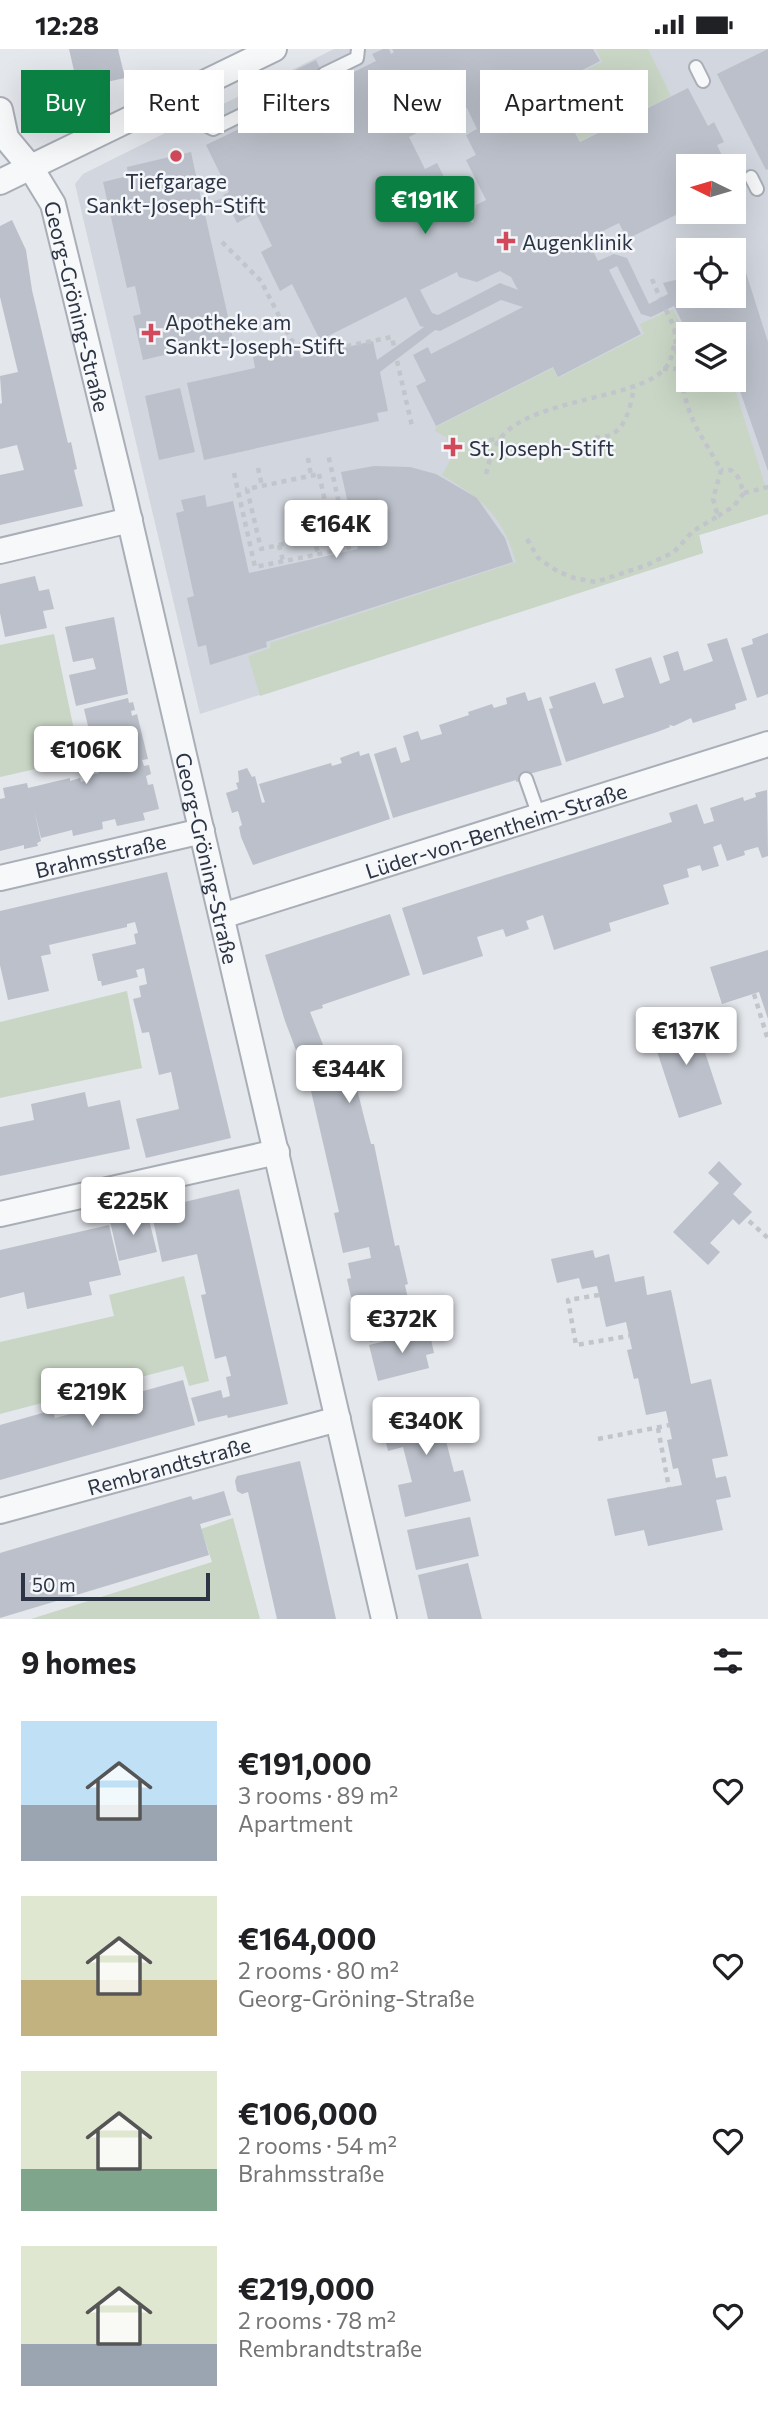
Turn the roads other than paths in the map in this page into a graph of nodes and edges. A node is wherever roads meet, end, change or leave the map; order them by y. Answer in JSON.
{"nodes":[{"id":1,"x":274,"y":49,"type":"edge"},
{"id":2,"x":358,"y":49,"type":"edge"},
{"id":3,"x":696,"y":67,"type":"dead end"},
{"id":4,"x":332,"y":70,"type":"edge"},
{"id":5,"x":224,"y":73,"type":"edge"},
{"id":6,"x":704,"y":81,"type":"dead end"},
{"id":7,"x":0,"y":110,"type":"edge"},
{"id":8,"x":124,"y":122,"type":"edge"},
{"id":9,"x":31,"y":168,"type":"junction"},
{"id":10,"x":0,"y":183,"type":"edge"},
{"id":11,"x":130,"y":520,"type":"junction"},
{"id":12,"x":0,"y":551,"type":"edge"},
{"id":13,"x":768,"y":744,"type":"edge"},
{"id":14,"x":526,"y":779,"type":"dead end"},
{"id":15,"x":538,"y":816,"type":"junction"},
{"id":16,"x":202,"y":831,"type":"junction"},
{"id":17,"x":0,"y":878,"type":"edge"},
{"id":18,"x":222,"y":916,"type":"junction"},
{"id":19,"x":277,"y":1152,"type":"junction"},
{"id":20,"x":0,"y":1214,"type":"edge"},
{"id":21,"x":338,"y":1419,"type":"junction"},
{"id":22,"x":0,"y":1511,"type":"edge"},
{"id":23,"x":384,"y":1619,"type":"edge"}],
"edges":[{"from":1,"to":5,"type":"street"},
{"from":2,"to":4,"type":"lane"},
{"from":3,"to":6,"type":"lane"},
{"from":7,"to":9,"type":"street","name":"Georg-Gröning-Straße"},
{"from":8,"to":9,"type":"street"},
{"from":9,"to":10,"type":"street"},
{"from":9,"to":11,"type":"street","name":"Georg-Gröning-Straße"},
{"from":11,"to":12,"type":"street"},
{"from":11,"to":16,"type":"street","name":"Georg-Gröning-Straße"},
{"from":13,"to":15,"type":"street","name":"Lüder-von-Bentheim-Straße"},
{"from":14,"to":15,"type":"lane"},
{"from":15,"to":18,"type":"street","name":"Lüder-von-Bentheim-Straße"},
{"from":16,"to":17,"type":"street","name":"Brahmsstraße"},
{"from":16,"to":18,"type":"street","name":"Georg-Gröning-Straße"},
{"from":18,"to":19,"type":"street","name":"Georg-Gröning-Straße"},
{"from":19,"to":20,"type":"street"},
{"from":19,"to":21,"type":"street","name":"Georg-Gröning-Straße"},
{"from":21,"to":22,"type":"street","name":"Rembrandtstraße"},
{"from":21,"to":23,"type":"street","name":"Georg-Gröning-Straße"}]}
